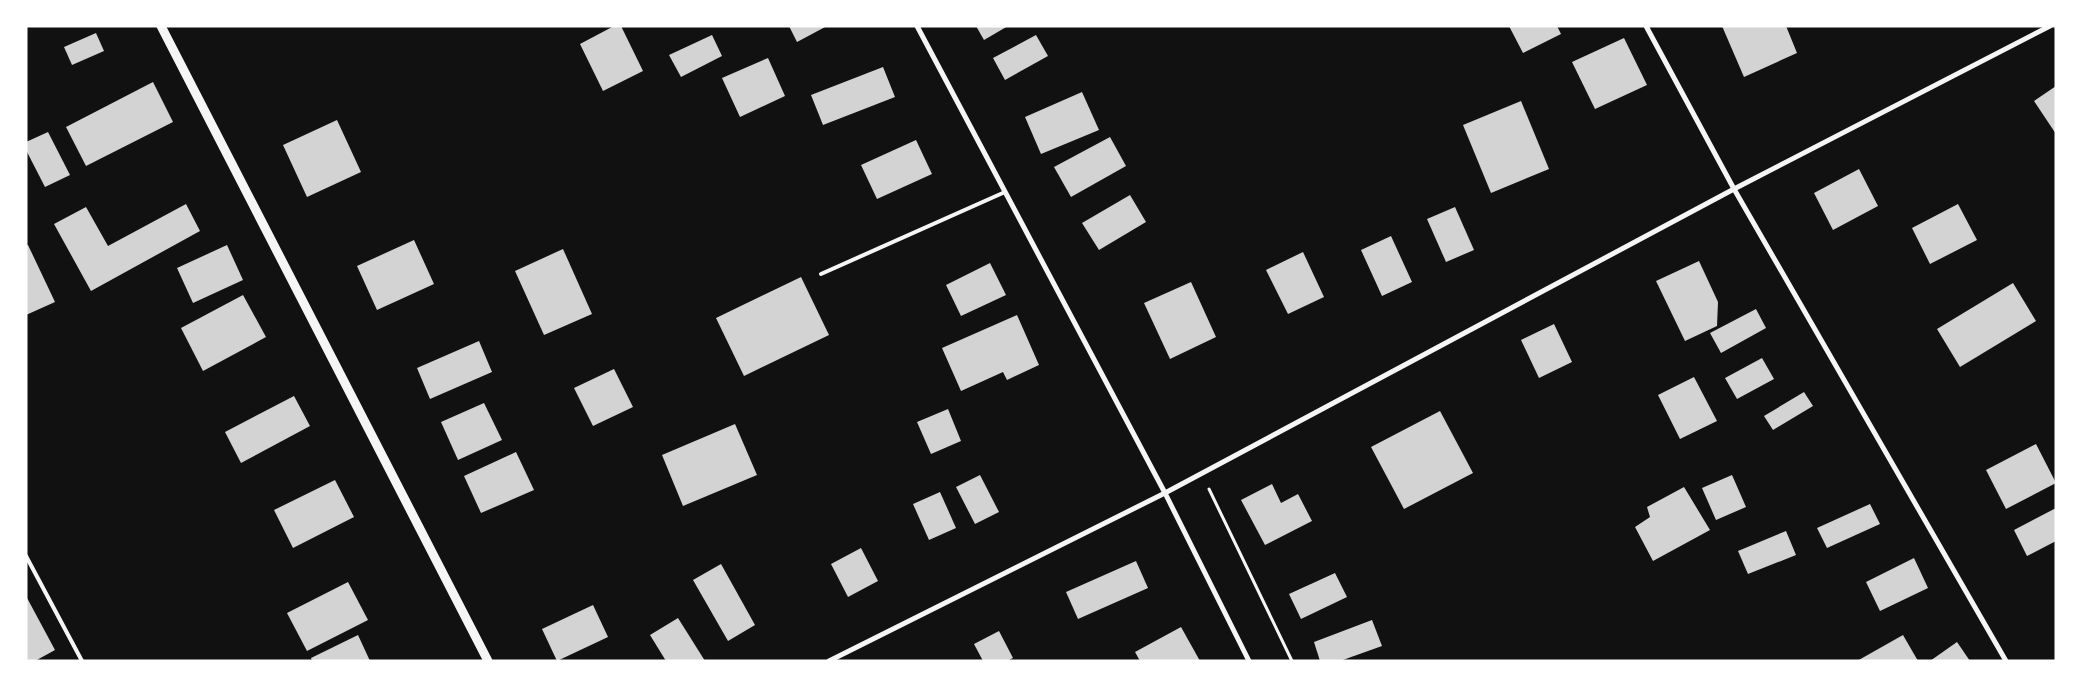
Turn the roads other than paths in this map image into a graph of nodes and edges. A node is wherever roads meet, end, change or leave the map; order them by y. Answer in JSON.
{"nodes":[{"id":1,"x":160,"y":26,"type":"edge"},
{"id":2,"x":917,"y":26,"type":"edge"},
{"id":3,"x":1646,"y":26,"type":"edge"},
{"id":4,"x":2050,"y":26,"type":"edge"},
{"id":5,"x":1734,"y":189,"type":"junction"},
{"id":6,"x":1005,"y":192,"type":"junction"},
{"id":7,"x":821,"y":274,"type":"dead end"},
{"id":8,"x":1165,"y":493,"type":"junction"},
{"id":9,"x":26,"y":556,"type":"edge"},
{"id":10,"x":82,"y":661,"type":"edge"},
{"id":11,"x":488,"y":661,"type":"edge"},
{"id":12,"x":829,"y":661,"type":"edge"},
{"id":13,"x":1249,"y":661,"type":"edge"},
{"id":14,"x":2006,"y":661,"type":"edge"}],
"edges":[{"from":1,"to":11,"type":"street"},
{"from":2,"to":6,"type":"street"},
{"from":3,"to":5,"type":"street"},
{"from":4,"to":5,"type":"street"},
{"from":5,"to":8,"type":"street"},
{"from":5,"to":14,"type":"street"},
{"from":6,"to":7,"type":"lane"},
{"from":6,"to":8,"type":"street"},
{"from":8,"to":12,"type":"street"},
{"from":8,"to":13,"type":"street"},
{"from":9,"to":10,"type":"lane"}]}
